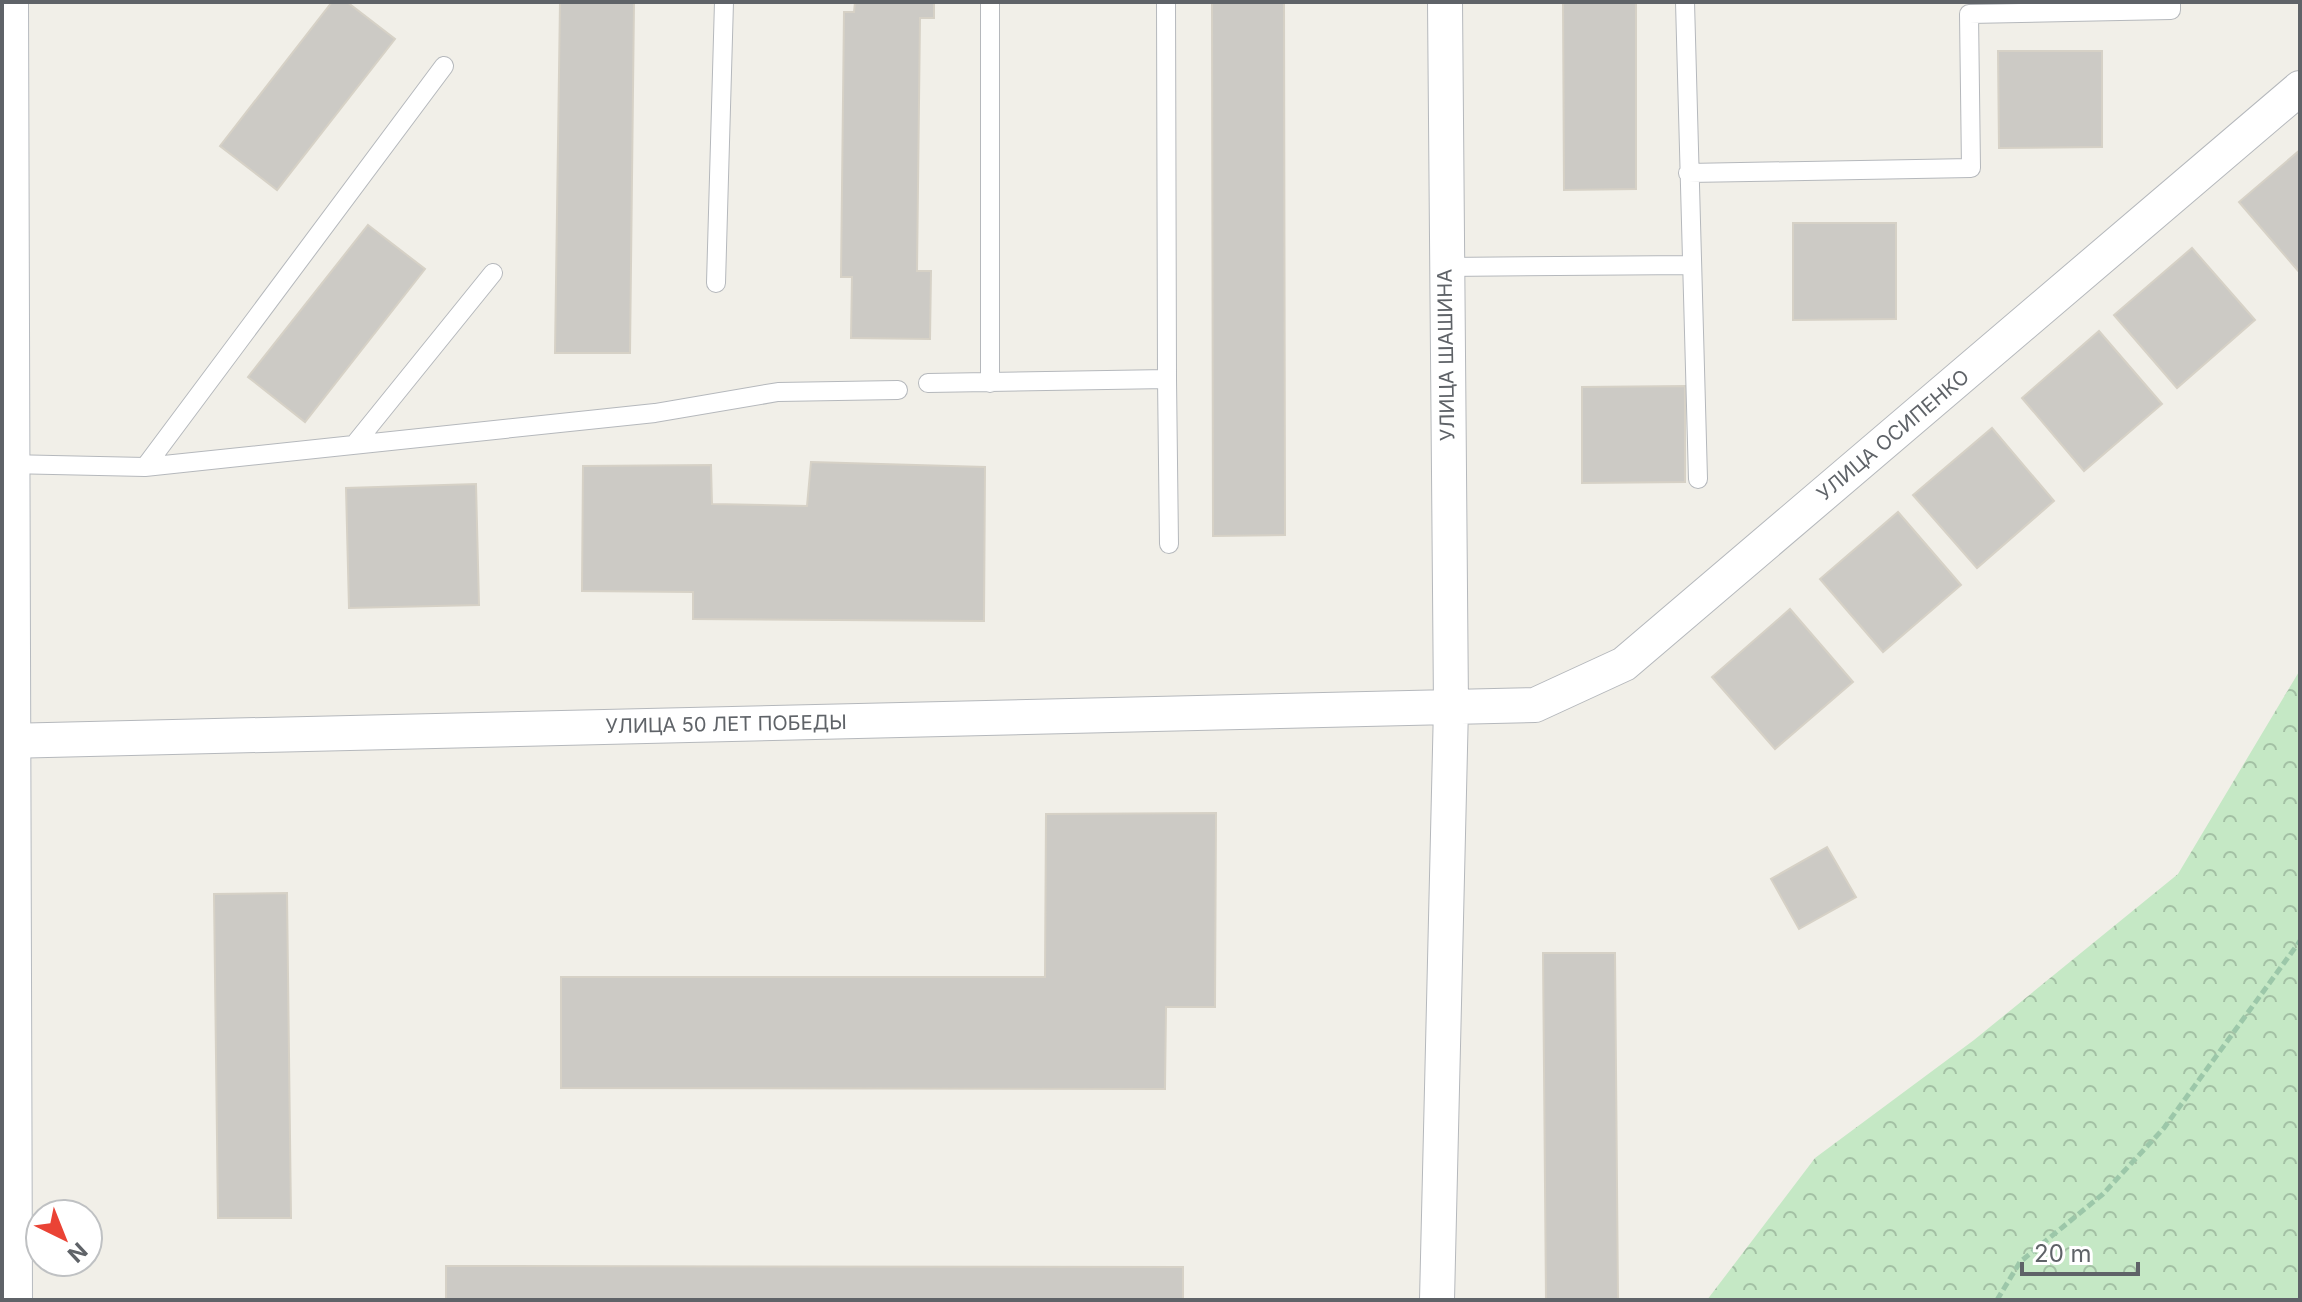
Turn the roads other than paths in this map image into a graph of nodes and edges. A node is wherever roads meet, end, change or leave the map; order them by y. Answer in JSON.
{"nodes":[{"id":1,"x":6,"y":2,"type":"edge"},
{"id":2,"x":724,"y":2,"type":"edge"},
{"id":3,"x":990,"y":2,"type":"edge"},
{"id":4,"x":1166,"y":2,"type":"edge"},
{"id":5,"x":1445,"y":2,"type":"edge"},
{"id":6,"x":1685,"y":2,"type":"edge"},
{"id":7,"x":2171,"y":2,"type":"edge"},
{"id":8,"x":444,"y":66,"type":"dead end"},
{"id":9,"x":2300,"y":88,"type":"edge"},
{"id":10,"x":1688,"y":173,"type":"junction"},
{"id":11,"x":1691,"y":265,"type":"junction"},
{"id":12,"x":1444,"y":267,"type":"junction"},
{"id":13,"x":493,"y":273,"type":"dead end"},
{"id":14,"x":716,"y":283,"type":"dead end"},
{"id":15,"x":1167,"y":379,"type":"junction"},
{"id":16,"x":928,"y":383,"type":"dead end"},
{"id":17,"x":990,"y":383,"type":"junction"},
{"id":18,"x":898,"y":390,"type":"dead end"},
{"id":19,"x":354,"y":445,"type":"junction"},
{"id":20,"x":7,"y":464,"type":"junction"},
{"id":21,"x":145,"y":467,"type":"junction"},
{"id":22,"x":1698,"y":479,"type":"dead end"},
{"id":23,"x":1169,"y":544,"type":"dead end"},
{"id":24,"x":1451,"y":707,"type":"junction"},
{"id":25,"x":4,"y":743,"type":"edge"},
{"id":26,"x":10,"y":1300,"type":"edge"},
{"id":27,"x":1437,"y":1300,"type":"edge"}],
"edges":[{"from":1,"to":20,"type":"street"},
{"from":2,"to":14,"type":"lane"},
{"from":3,"to":17,"type":"lane"},
{"from":4,"to":15,"type":"lane"},
{"from":5,"to":12,"type":"street","name":"УЛИЦА ШАШИНА"},
{"from":6,"to":10,"type":"lane"},
{"from":7,"to":10,"type":"lane"},
{"from":8,"to":21,"type":"lane"},
{"from":9,"to":24,"type":"street","name":"УЛИЦА ОСИПЕНКО"},
{"from":10,"to":11,"type":"lane"},
{"from":11,"to":12,"type":"lane"},
{"from":11,"to":22,"type":"lane"},
{"from":12,"to":24,"type":"street","name":"УЛИЦА ШАШИНА"},
{"from":13,"to":19,"type":"lane"},
{"from":15,"to":17,"type":"lane"},
{"from":15,"to":23,"type":"lane"},
{"from":16,"to":17,"type":"lane"},
{"from":18,"to":19,"type":"lane"},
{"from":19,"to":21,"type":"lane"},
{"from":20,"to":21,"type":"lane"},
{"from":20,"to":25,"type":"street"},
{"from":24,"to":25,"type":"street","name":"УЛИЦА 50 ЛЕТ ПОБЕДЫ"},
{"from":24,"to":27,"type":"street","name":"УЛИЦА ШАШИНА"},
{"from":25,"to":26,"type":"street"}]}
